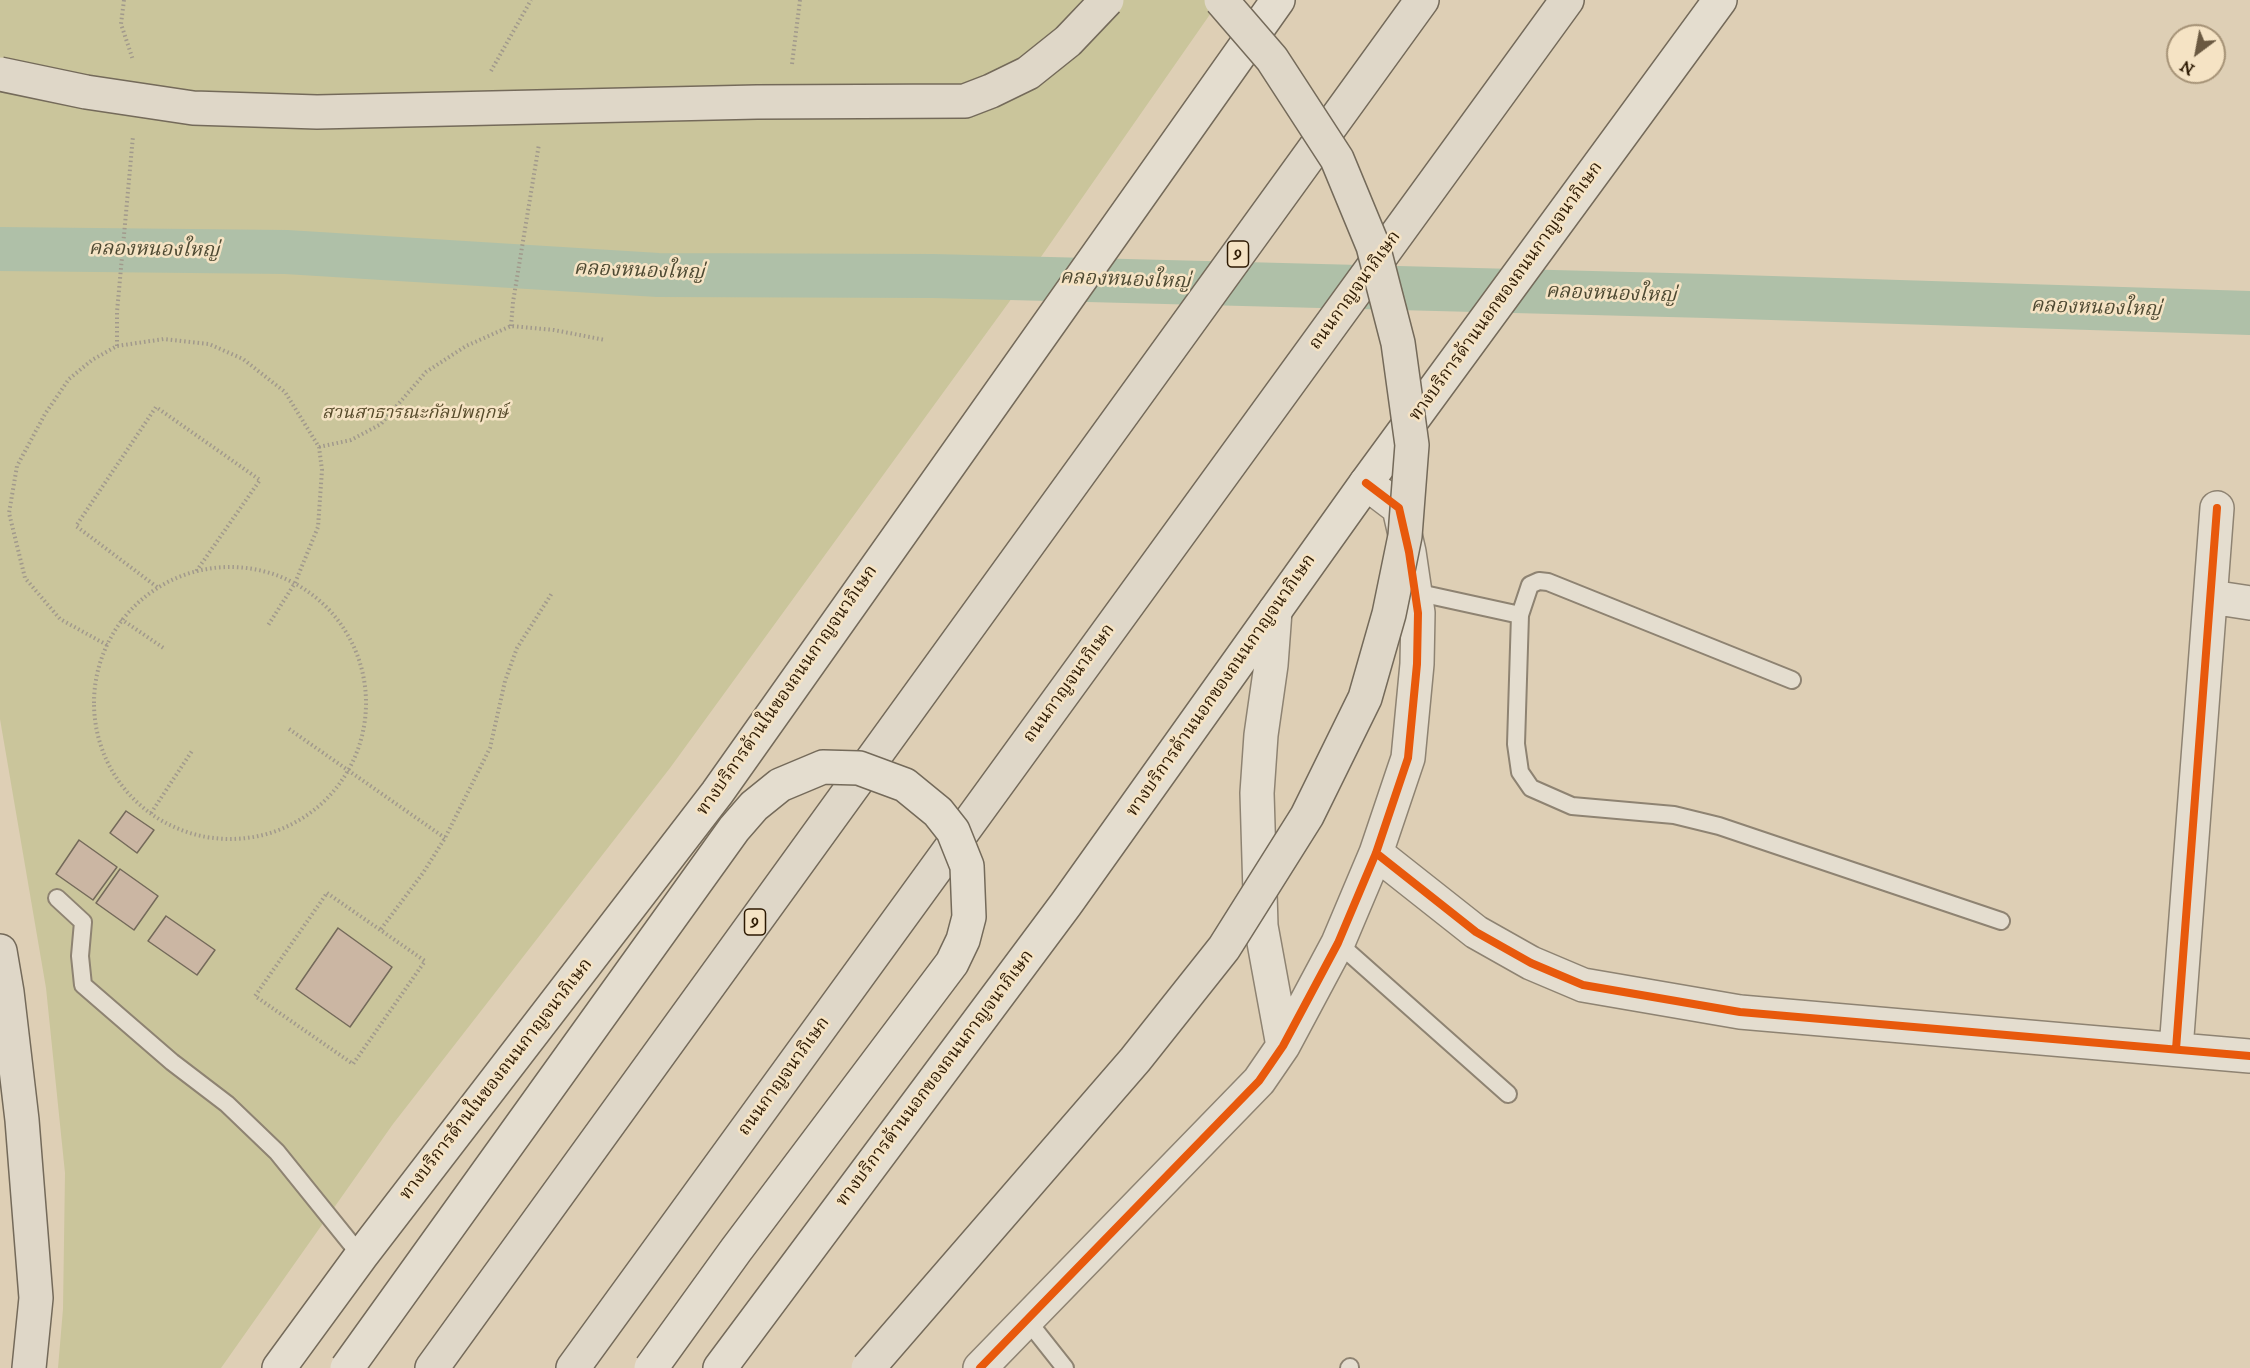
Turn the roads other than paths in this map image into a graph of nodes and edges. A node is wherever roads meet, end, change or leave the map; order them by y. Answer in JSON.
{"nodes":[{"id":1,"x":1107,"y":0,"type":"edge"},
{"id":2,"x":1221,"y":0,"type":"edge"},
{"id":3,"x":1278,"y":0,"type":"edge"},
{"id":4,"x":1422,"y":0,"type":"edge"},
{"id":5,"x":1568,"y":0,"type":"edge"},
{"id":6,"x":1720,"y":0,"type":"edge"},
{"id":7,"x":0,"y":74,"type":"edge"},
{"id":8,"x":1366,"y":483,"type":"junction"},
{"id":9,"x":2217,"y":508,"type":"dead end"},
{"id":10,"x":1415,"y":592,"type":"junction"},
{"id":11,"x":2211,"y":597,"type":"junction"},
{"id":12,"x":2250,"y":603,"type":"edge"},
{"id":13,"x":1275,"y":610,"type":"junction"},
{"id":14,"x":1520,"y":615,"type":"junction"},
{"id":15,"x":1792,"y":680,"type":"dead end"},
{"id":16,"x":1376,"y":853,"type":"junction"},
{"id":17,"x":57,"y":898,"type":"dead end"},
{"id":18,"x":2001,"y":921,"type":"dead end"},
{"id":19,"x":1338,"y":943,"type":"junction"},
{"id":20,"x":0,"y":951,"type":"edge"},
{"id":21,"x":1283,"y":1046,"type":"junction"},
{"id":22,"x":2176,"y":1049,"type":"junction"},
{"id":23,"x":2250,"y":1056,"type":"edge"},
{"id":24,"x":1508,"y":1094,"type":"dead end"},
{"id":25,"x":361,"y":1256,"type":"junction"},
{"id":26,"x":1027,"y":1320,"type":"junction"},
{"id":27,"x":29,"y":1368,"type":"edge"},
{"id":28,"x":279,"y":1368,"type":"edge"},
{"id":29,"x":347,"y":1368,"type":"edge"},
{"id":30,"x":432,"y":1368,"type":"edge"},
{"id":31,"x":573,"y":1368,"type":"edge"},
{"id":32,"x":651,"y":1368,"type":"edge"},
{"id":33,"x":720,"y":1368,"type":"edge"},
{"id":34,"x":868,"y":1368,"type":"edge"},
{"id":35,"x":980,"y":1368,"type":"edge"},
{"id":36,"x":1065,"y":1368,"type":"edge"}],
"edges":[{"from":1,"to":7,"type":"main road","bridge":true},
{"from":2,"to":34,"type":"main road","bridge":true},
{"from":3,"to":25,"type":"main road","name":"ทางบริการด้านในของถนนกาญจนาภิเษก"},
{"from":4,"to":30,"type":"main road","number":"9"},
{"from":5,"to":31,"type":"main road","name":"ถนนกาญจนาภิเษก"},
{"from":6,"to":8,"type":"main road","name":"ทางบริการด้านนอกของถนนกาญจนาภิเษก"},
{"from":8,"to":10,"type":"main road"},
{"from":8,"to":13,"type":"main road","name":"ทางบริการด้านนอกของถนนกาญจนาภิเษก"},
{"from":9,"to":11,"type":"main road"},
{"from":10,"to":14,"type":"lane"},
{"from":10,"to":16,"type":"main road"},
{"from":11,"to":12,"type":"main road"},
{"from":11,"to":22,"type":"main road"},
{"from":13,"to":21,"type":"main road"},
{"from":13,"to":33,"type":"main road","name":"ทางบริการด้านนอกของถนนกาญจนาภิเษก"},
{"from":14,"to":15,"type":"lane"},
{"from":14,"to":18,"type":"lane"},
{"from":16,"to":19,"type":"main road"},
{"from":16,"to":22,"type":"main road"},
{"from":17,"to":25,"type":"lane"},
{"from":19,"to":21,"type":"main road"},
{"from":19,"to":24,"type":"lane"},
{"from":20,"to":27,"type":"main road"},
{"from":21,"to":26,"type":"main road"},
{"from":22,"to":23,"type":"main road"},
{"from":25,"to":28,"type":"main road","name":"ทางบริการด้านในของถนนกาญจนาภิเษก"},
{"from":26,"to":35,"type":"main road"},
{"from":26,"to":36,"type":"lane"},
{"from":29,"to":32,"type":"main road","bridge":true}]}
